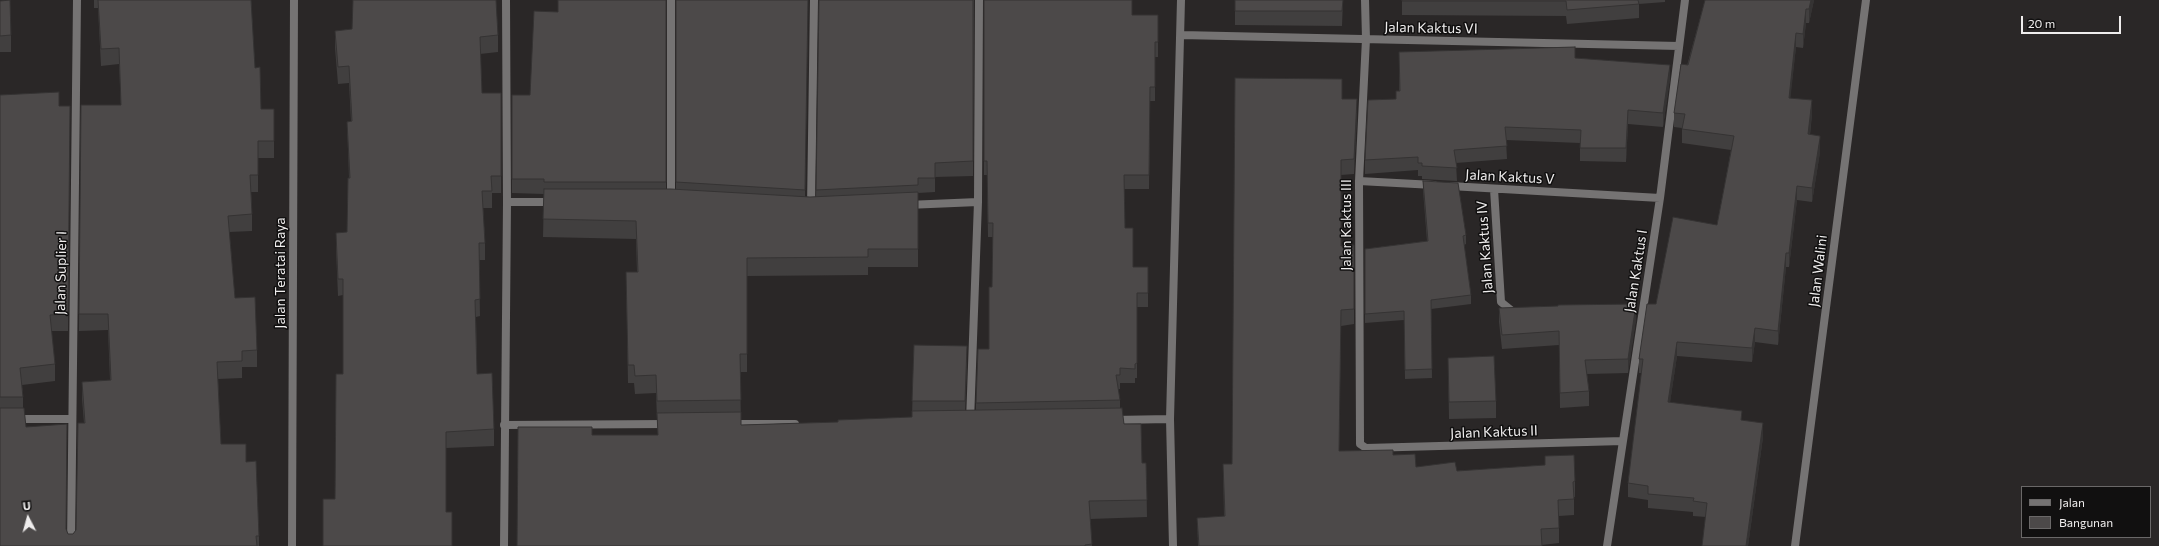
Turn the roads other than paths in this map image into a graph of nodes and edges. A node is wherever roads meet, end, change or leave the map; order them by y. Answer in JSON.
{"nodes":[{"id":1,"x":77,"y":0,"type":"edge"},
{"id":2,"x":294,"y":0,"type":"edge"},
{"id":3,"x":506,"y":0,"type":"edge"},
{"id":4,"x":671,"y":0,"type":"edge"},
{"id":5,"x":814,"y":0,"type":"edge"},
{"id":6,"x":979,"y":0,"type":"edge"},
{"id":7,"x":1181,"y":0,"type":"edge"},
{"id":8,"x":1365,"y":0,"type":"edge"},
{"id":9,"x":1685,"y":0,"type":"edge"},
{"id":10,"x":1866,"y":0,"type":"edge"},
{"id":11,"x":1181,"y":35,"type":"junction"},
{"id":12,"x":1366,"y":39,"type":"junction"},
{"id":13,"x":1679,"y":46,"type":"junction"},
{"id":14,"x":1359,"y":181,"type":"junction"},
{"id":15,"x":1494,"y":189,"type":"junction"},
{"id":16,"x":1660,"y":198,"type":"junction"},
{"id":17,"x":506,"y":202,"type":"junction"},
{"id":18,"x":561,"y":202,"type":"edge"},
{"id":19,"x":671,"y":202,"type":"edge"},
{"id":20,"x":978,"y":202,"type":"junction"},
{"id":21,"x":898,"y":206,"type":"edge"},
{"id":22,"x":811,"y":210,"type":"edge"},
{"id":23,"x":1522,"y":314,"type":"edge"},
{"id":24,"x":0,"y":419,"type":"edge"},
{"id":25,"x":72,"y":419,"type":"junction"},
{"id":26,"x":1170,"y":419,"type":"junction"},
{"id":27,"x":1106,"y":420,"type":"edge"},
{"id":28,"x":970,"y":423,"type":"edge"},
{"id":29,"x":678,"y":424,"type":"edge"},
{"id":30,"x":725,"y":424,"type":"edge"},
{"id":31,"x":804,"y":424,"type":"edge"},
{"id":32,"x":504,"y":425,"type":"junction"},
{"id":33,"x":1623,"y":441,"type":"junction"},
{"id":34,"x":1366,"y":448,"type":"joint"},
{"id":35,"x":71,"y":546,"type":"edge"},
{"id":36,"x":292,"y":546,"type":"edge"},
{"id":37,"x":504,"y":546,"type":"edge"},
{"id":38,"x":1173,"y":546,"type":"edge"},
{"id":39,"x":1607,"y":546,"type":"edge"},
{"id":40,"x":1795,"y":546,"type":"edge"}],
"edges":[{"from":1,"to":25,"type":"street","name":"Jalan Suplier I"},
{"from":2,"to":36,"type":"street","name":"Jalan Teratai Raya"},
{"from":3,"to":17,"type":"street"},
{"from":4,"to":19,"type":"street"},
{"from":5,"to":22,"type":"street"},
{"from":6,"to":20,"type":"street"},
{"from":7,"to":11,"type":"street"},
{"from":8,"to":12,"type":"street","name":"Jalan Kaktus III"},
{"from":9,"to":13,"type":"street","name":"Jalan Kaktus I"},
{"from":10,"to":40,"type":"street","name":"Jalan Walini"},
{"from":11,"to":12,"type":"street","name":"Jalan Kaktus VI"},
{"from":11,"to":26,"type":"street"},
{"from":12,"to":13,"type":"street","name":"Jalan Kaktus VI"},
{"from":12,"to":14,"type":"street","name":"Jalan Kaktus III"},
{"from":13,"to":16,"type":"street","name":"Jalan Kaktus I"},
{"from":14,"to":15,"type":"street","name":"Jalan Kaktus V"},
{"from":14,"to":34,"type":"street","name":"Jalan Kaktus III"},
{"from":15,"to":16,"type":"street","name":"Jalan Kaktus V"},
{"from":15,"to":23,"type":"street","name":"Jalan Kaktus IV"},
{"from":16,"to":33,"type":"street","name":"Jalan Kaktus I"},
{"from":17,"to":18,"type":"street"},
{"from":17,"to":32,"type":"street"},
{"from":20,"to":21,"type":"street"},
{"from":20,"to":28,"type":"street"},
{"from":24,"to":25,"type":"street"},
{"from":25,"to":35,"type":"street","name":"Jalan Suplier I"},
{"from":26,"to":27,"type":"street"},
{"from":26,"to":38,"type":"street"},
{"from":29,"to":32,"type":"street"},
{"from":30,"to":31,"type":"street"},
{"from":32,"to":37,"type":"street"},
{"from":33,"to":34,"type":"street","name":"Jalan Kaktus II"},
{"from":33,"to":39,"type":"street","name":"Jalan Kaktus I"}]}
